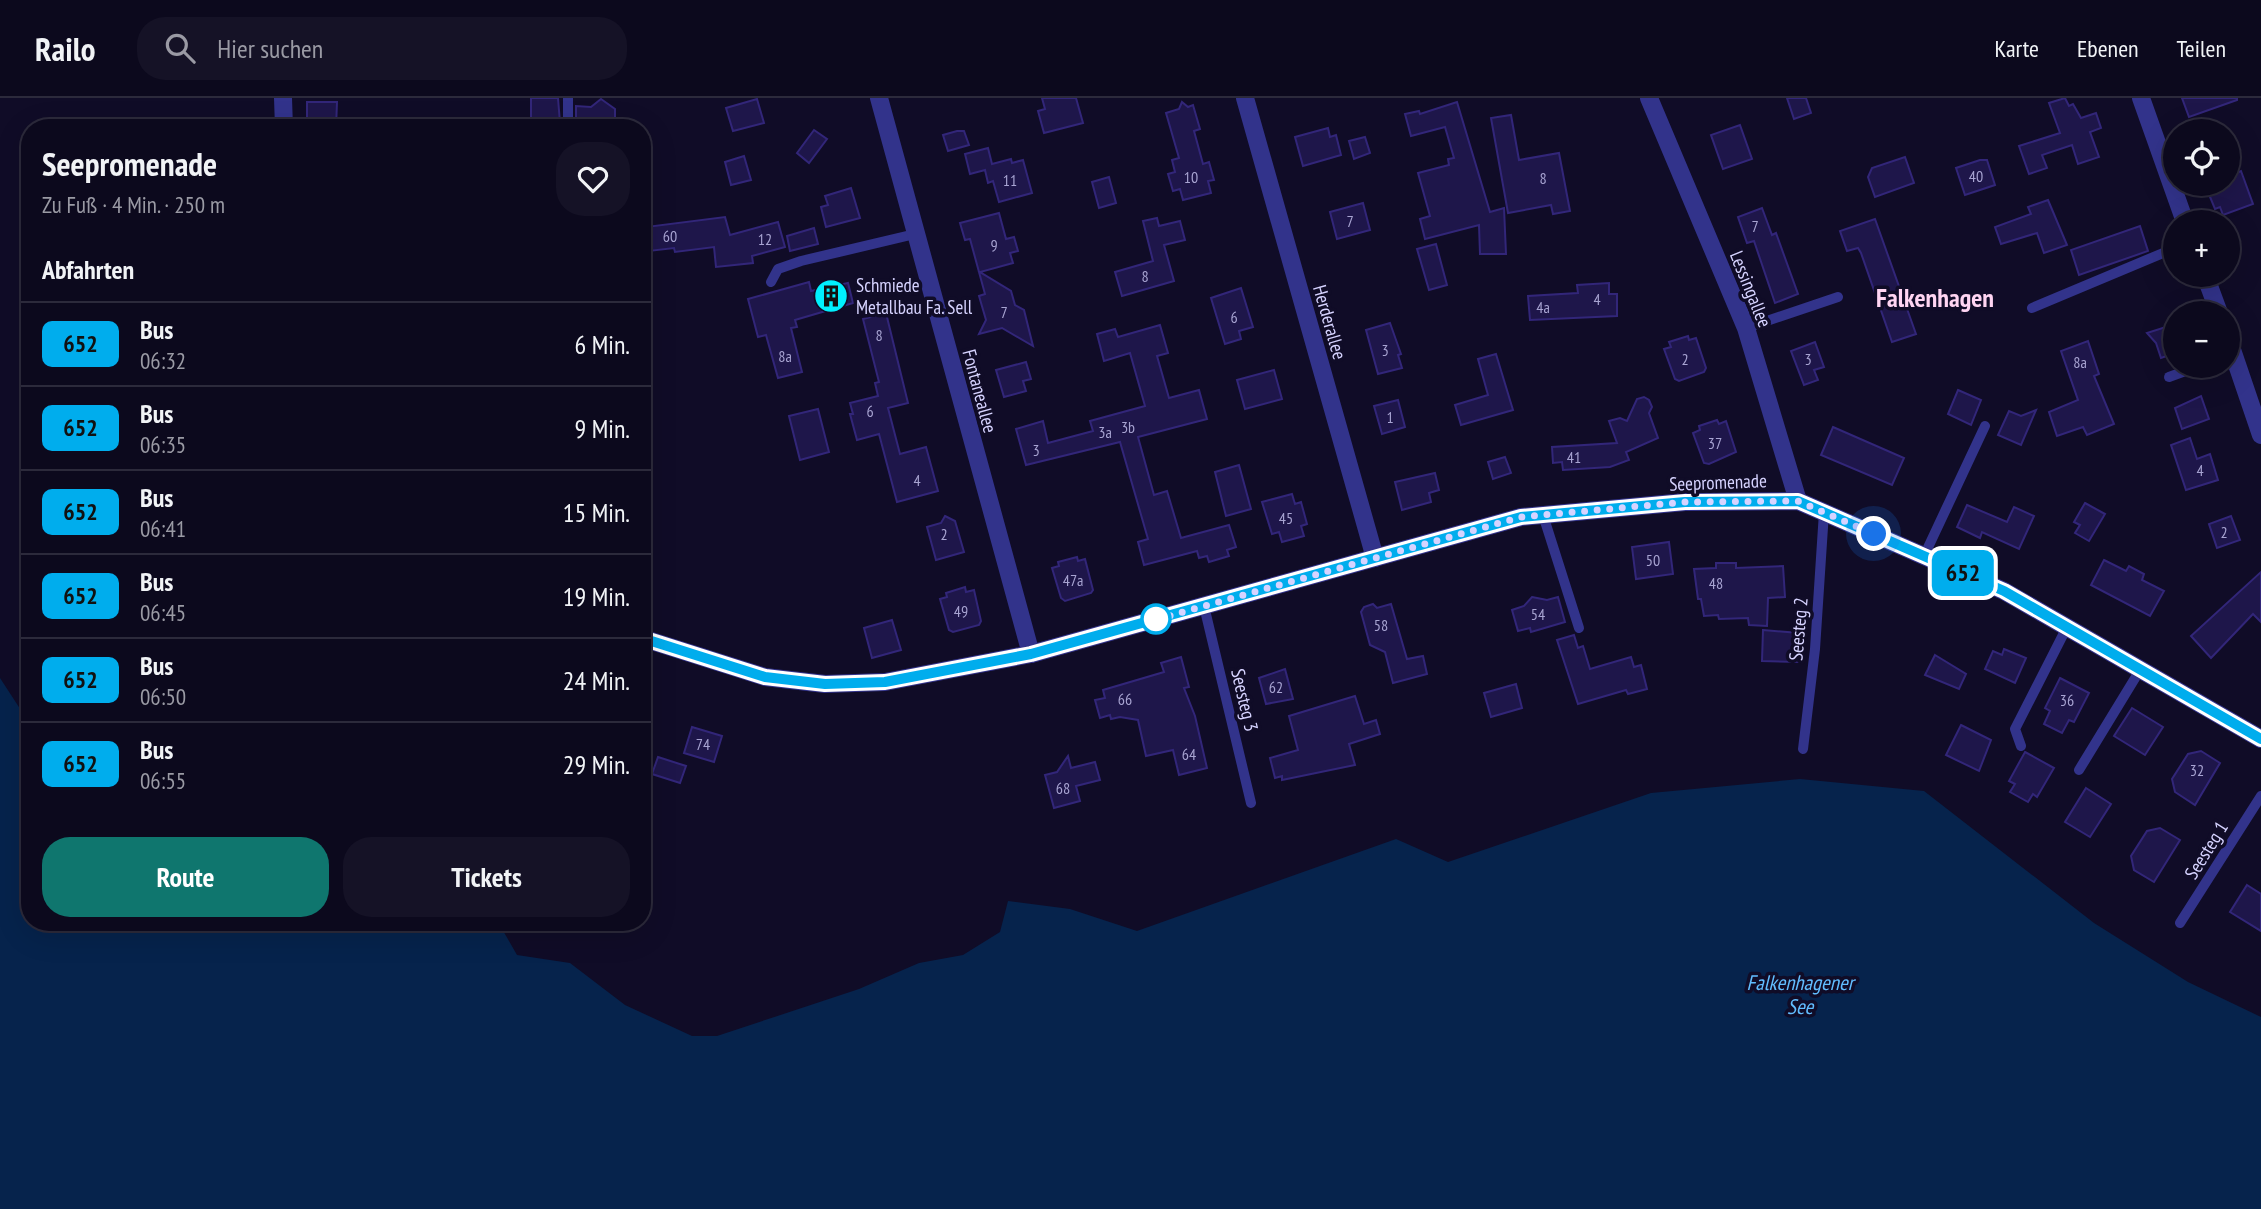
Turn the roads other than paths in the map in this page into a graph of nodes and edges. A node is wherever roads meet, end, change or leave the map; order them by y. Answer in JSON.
{"nodes":[{"id":1,"x":283,"y":98,"type":"edge"},
{"id":2,"x":568,"y":98,"type":"edge"},
{"id":3,"x":878,"y":98,"type":"edge"},
{"id":4,"x":1245,"y":98,"type":"edge"},
{"id":5,"x":1649,"y":98,"type":"edge"},
{"id":6,"x":2141,"y":98,"type":"edge"},
{"id":7,"x":284,"y":119,"type":"edge"},
{"id":8,"x":568,"y":119,"type":"edge"},
{"id":9,"x":2181,"y":210,"type":"edge"},
{"id":10,"x":915,"y":234,"type":"junction"},
{"id":11,"x":2163,"y":253,"type":"edge"},
{"id":12,"x":771,"y":282,"type":"dead end"},
{"id":13,"x":1838,"y":297,"type":"dead end"},
{"id":14,"x":2032,"y":308,"type":"dead end"},
{"id":15,"x":1746,"y":328,"type":"junction"},
{"id":16,"x":2240,"y":371,"type":"edge"},
{"id":17,"x":2256,"y":404,"type":"edge"},
{"id":18,"x":1985,"y":426,"type":"dead end"},
{"id":19,"x":2261,"y":435,"type":"edge"},
{"id":20,"x":1798,"y":501,"type":"junction"},
{"id":21,"x":1824,"y":512,"type":"junction"},
{"id":22,"x":1543,"y":515,"type":"junction"},
{"id":23,"x":1924,"y":556,"type":"junction"},
{"id":24,"x":1375,"y":558,"type":"junction"},
{"id":25,"x":1204,"y":606,"type":"junction"},
{"id":26,"x":2067,"y":627,"type":"junction"},
{"id":27,"x":1579,"y":628,"type":"dead end"},
{"id":28,"x":651,"y":641,"type":"edge"},
{"id":29,"x":1031,"y":654,"type":"junction"},
{"id":30,"x":2140,"y":670,"type":"junction"},
{"id":31,"x":2261,"y":739,"type":"edge"},
{"id":32,"x":2021,"y":746,"type":"dead end"},
{"id":33,"x":1803,"y":749,"type":"dead end"},
{"id":34,"x":2079,"y":770,"type":"dead end"},
{"id":35,"x":2261,"y":796,"type":"edge"},
{"id":36,"x":1251,"y":803,"type":"dead end"},
{"id":37,"x":2180,"y":923,"type":"dead end"}],
"edges":[{"from":1,"to":7,"type":"street"},
{"from":2,"to":8,"type":"lane"},
{"from":3,"to":10,"type":"street","name":"Fontaneallee"},
{"from":4,"to":24,"type":"street","name":"Herderallee"},
{"from":5,"to":15,"type":"street","name":"Lessingallee"},
{"from":6,"to":9,"type":"street"},
{"from":10,"to":12,"type":"lane"},
{"from":10,"to":29,"type":"street","name":"Fontaneallee"},
{"from":11,"to":14,"type":"lane"},
{"from":13,"to":15,"type":"lane"},
{"from":15,"to":20,"type":"street","name":"Lessingallee"},
{"from":16,"to":17,"type":"street"},
{"from":17,"to":19,"type":"street"},
{"from":18,"to":23,"type":"lane"},
{"from":20,"to":21,"type":"street","name":"Seepromenade"},
{"from":20,"to":22,"type":"street","name":"Seepromenade"},
{"from":21,"to":23,"type":"street","name":"Seepromenade"},
{"from":21,"to":33,"type":"lane","name":"Seesteg 2"},
{"from":22,"to":24,"type":"street","name":"Seepromenade"},
{"from":22,"to":27,"type":"lane"},
{"from":23,"to":26,"type":"street","name":"Seepromenade"},
{"from":24,"to":25,"type":"street","name":"Seepromenade"},
{"from":25,"to":29,"type":"street","name":"Seepromenade"},
{"from":25,"to":36,"type":"lane","name":"Seesteg 3"},
{"from":26,"to":30,"type":"street","name":"Seepromenade"},
{"from":26,"to":32,"type":"lane"},
{"from":28,"to":29,"type":"street","name":"Seepromenade"},
{"from":30,"to":31,"type":"street","name":"Seepromenade"},
{"from":30,"to":34,"type":"lane"},
{"from":35,"to":37,"type":"lane","name":"Seesteg 1"}]}
